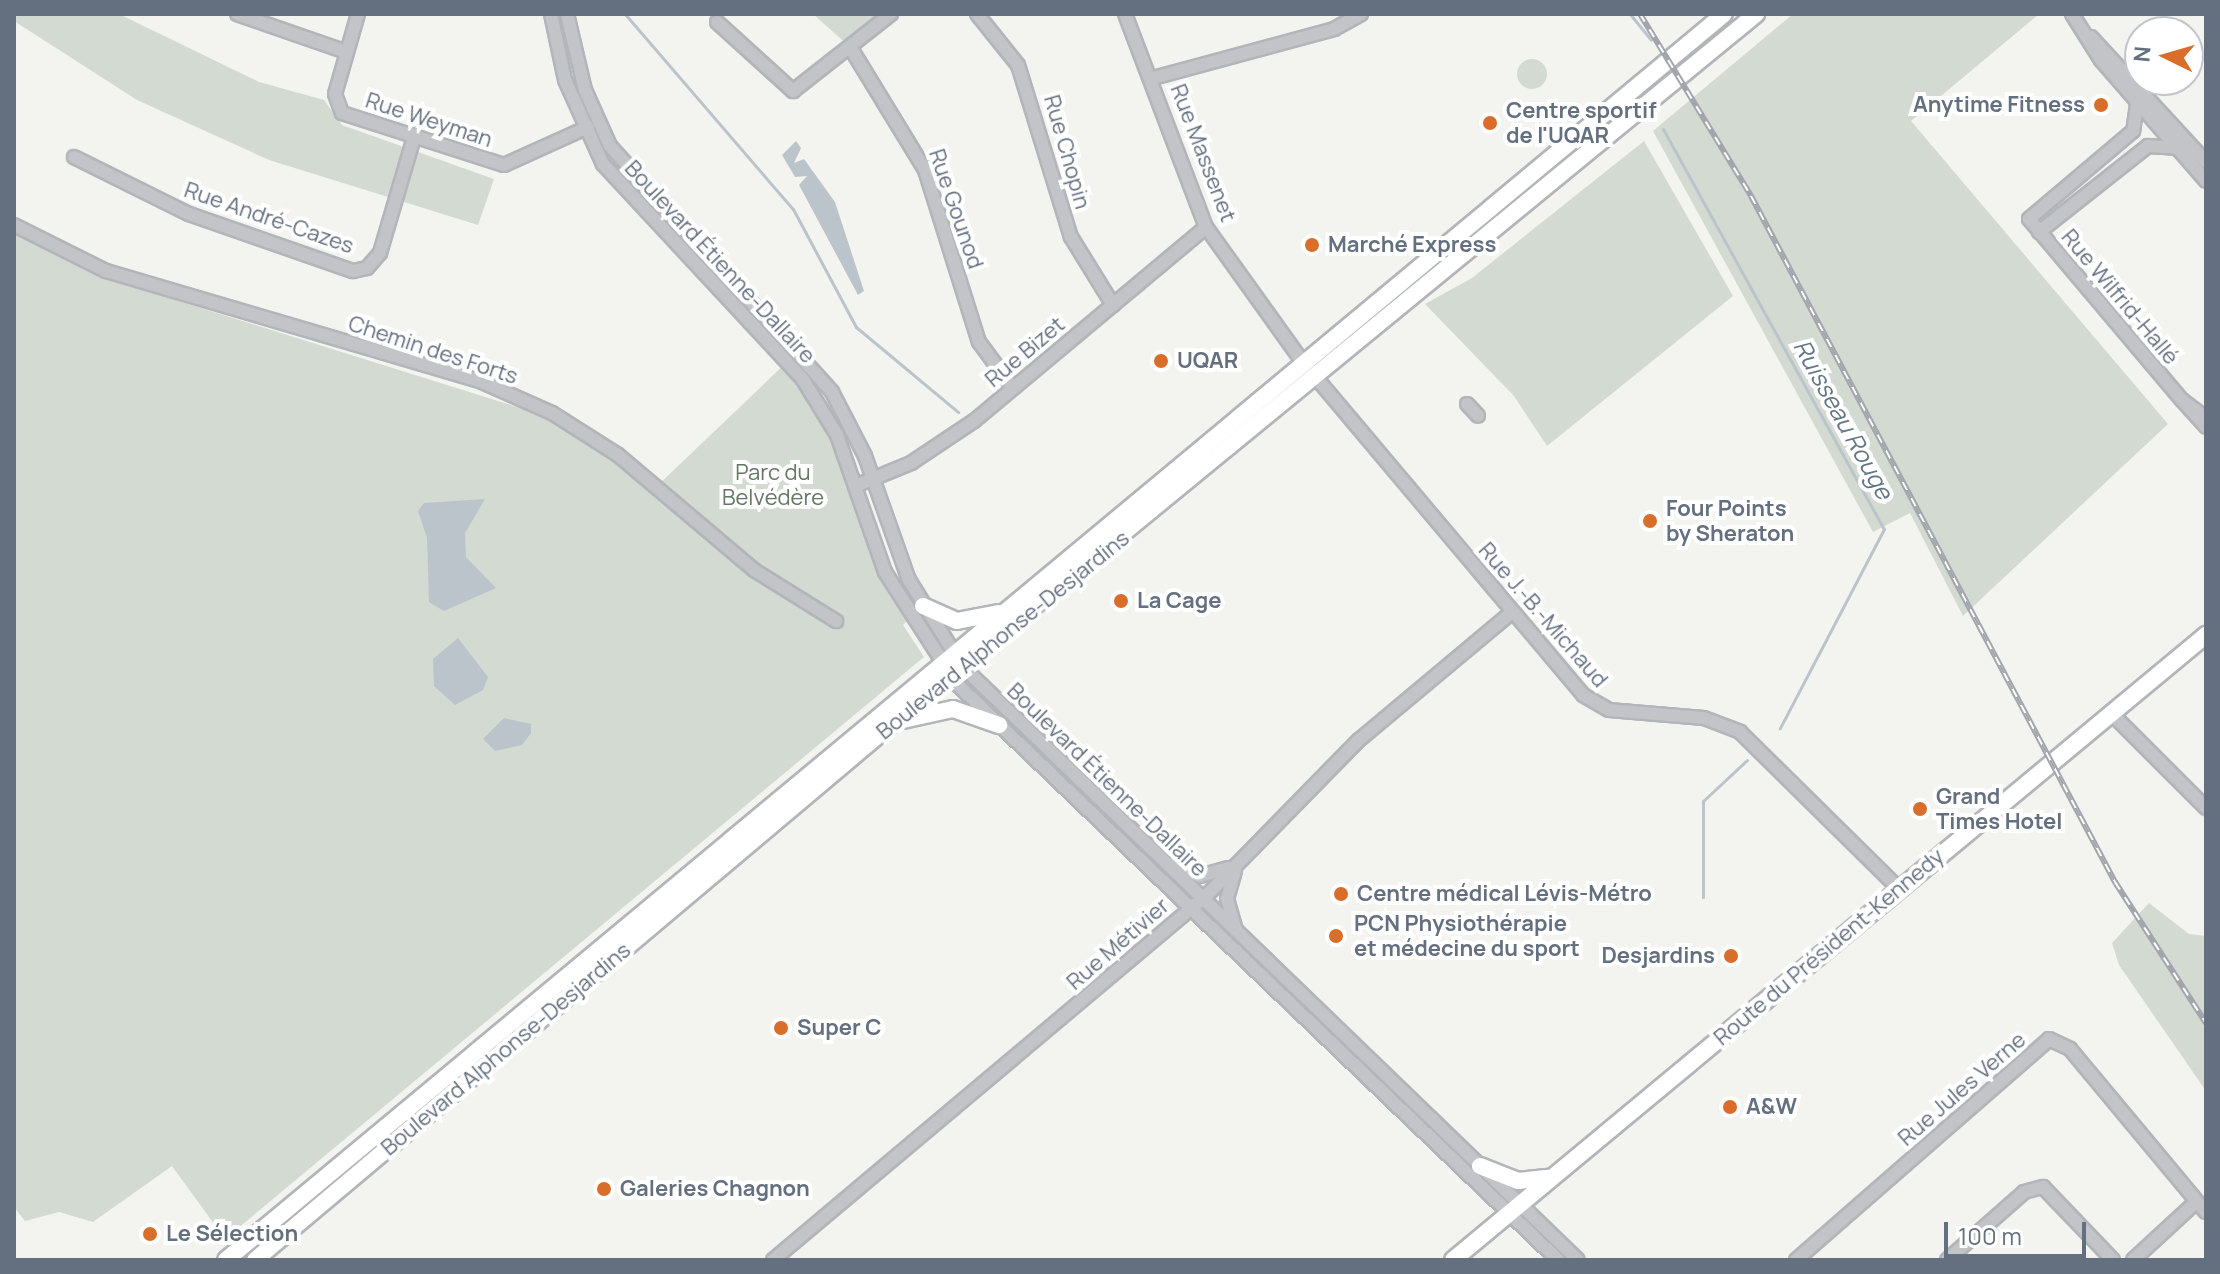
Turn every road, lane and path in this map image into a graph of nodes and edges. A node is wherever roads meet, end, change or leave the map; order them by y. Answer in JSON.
{"nodes":[{"id":1,"x":237,"y":14,"type":"edge"},
{"id":2,"x":358,"y":14,"type":"edge"},
{"id":3,"x":551,"y":14,"type":"edge"},
{"id":4,"x":567,"y":14,"type":"edge"},
{"id":5,"x":891,"y":14,"type":"edge"},
{"id":6,"x":977,"y":14,"type":"edge"},
{"id":7,"x":1125,"y":14,"type":"edge"},
{"id":8,"x":1361,"y":14,"type":"edge"},
{"id":9,"x":1724,"y":14,"type":"edge"},
{"id":10,"x":1756,"y":14,"type":"edge"},
{"id":11,"x":2072,"y":14,"type":"edge"},
{"id":12,"x":717,"y":22,"type":"dead end"},
{"id":13,"x":2091,"y":37,"type":"junction"},
{"id":14,"x":850,"y":47,"type":"junction"},
{"id":15,"x":347,"y":52,"type":"junction"},
{"id":16,"x":1153,"y":78,"type":"junction"},
{"id":17,"x":2137,"y":104,"type":"junction"},
{"id":18,"x":598,"y":122,"type":"junction"},
{"id":19,"x":584,"y":129,"type":"junction"},
{"id":20,"x":415,"y":134,"type":"junction"},
{"id":21,"x":2175,"y":148,"type":"junction"},
{"id":22,"x":74,"y":157,"type":"dead end"},
{"id":23,"x":2206,"y":162,"type":"edge"},
{"id":24,"x":2206,"y":181,"type":"edge"},
{"id":25,"x":14,"y":225,"type":"edge"},
{"id":26,"x":1206,"y":227,"type":"junction"},
{"id":27,"x":2039,"y":232,"type":"junction"},
{"id":28,"x":1113,"y":305,"type":"junction"},
{"id":29,"x":1302,"y":361,"type":"junction"},
{"id":30,"x":1314,"y":376,"type":"junction"},
{"id":31,"x":1013,"y":388,"type":"junction"},
{"id":32,"x":2182,"y":400,"type":"junction"},
{"id":33,"x":1467,"y":404,"type":"dead end"},
{"id":34,"x":1478,"y":416,"type":"dead end"},
{"id":35,"x":2206,"y":418,"type":"edge"},
{"id":36,"x":2206,"y":427,"type":"edge"},
{"id":37,"x":873,"y":479,"type":"junction"},
{"id":38,"x":855,"y":486,"type":"junction"},
{"id":39,"x":923,"y":606,"type":"junction"},
{"id":40,"x":1006,"y":609,"type":"junction"},
{"id":41,"x":1512,"y":612,"type":"junction"},
{"id":42,"x":836,"y":621,"type":"dead end"},
{"id":43,"x":2206,"y":635,"type":"edge"},
{"id":44,"x":952,"y":665,"type":"junction"},
{"id":45,"x":2112,"y":714,"type":"junction"},
{"id":46,"x":894,"y":722,"type":"junction"},
{"id":47,"x":999,"y":725,"type":"junction"},
{"id":48,"x":2206,"y":808,"type":"edge"},
{"id":49,"x":1156,"y":856,"type":"junction"},
{"id":50,"x":1241,"y":860,"type":"junction"},
{"id":51,"x":1899,"y":889,"type":"junction"},
{"id":52,"x":1201,"y":900,"type":"junction"},
{"id":53,"x":1187,"y":911,"type":"junction"},
{"id":54,"x":1239,"y":937,"type":"junction"},
{"id":55,"x":1480,"y":1166,"type":"junction"},
{"id":56,"x":1551,"y":1178,"type":"junction"},
{"id":57,"x":2201,"y":1207,"type":"edge"},
{"id":58,"x":1514,"y":1208,"type":"junction"},
{"id":59,"x":1961,"y":1248,"type":"junction"},
{"id":60,"x":226,"y":1260,"type":"edge"},
{"id":61,"x":255,"y":1260,"type":"edge"},
{"id":62,"x":773,"y":1260,"type":"edge"},
{"id":63,"x":1453,"y":1260,"type":"edge"},
{"id":64,"x":1558,"y":1260,"type":"edge"},
{"id":65,"x":1578,"y":1260,"type":"edge"},
{"id":66,"x":1796,"y":1260,"type":"edge"},
{"id":67,"x":1947,"y":1260,"type":"edge"},
{"id":68,"x":1970,"y":1260,"type":"edge"},
{"id":69,"x":2113,"y":1260,"type":"edge"},
{"id":70,"x":2133,"y":1260,"type":"edge"}],
"edges":[{"from":1,"to":15,"type":"street"},
{"from":2,"to":15,"type":"street","name":"Rue Weyman"},
{"from":3,"to":19,"type":"street","name":"Boulevard Étienne-Dallaire"},
{"from":4,"to":18,"type":"street","name":"Boulevard Étienne-Dallaire"},
{"from":5,"to":14,"type":"street"},
{"from":6,"to":28,"type":"street","name":"Rue Chopin"},
{"from":7,"to":16,"type":"street","name":"Rue Massenet"},
{"from":8,"to":16,"type":"street"},
{"from":9,"to":29,"type":"main road","name":"Boulevard Alphonse-Desjardins"},
{"from":10,"to":30,"type":"main road","name":"Boulevard Alphonse-Desjardins"},
{"from":11,"to":13,"type":"street"},
{"from":12,"to":14,"type":"street"},
{"from":13,"to":17,"type":"street"},
{"from":13,"to":23,"type":"street"},
{"from":14,"to":31,"type":"street","name":"Rue Gounod"},
{"from":15,"to":20,"type":"street","name":"Rue Weyman"},
{"from":16,"to":26,"type":"street","name":"Rue Massenet"},
{"from":17,"to":21,"type":"street"},
{"from":17,"to":27,"type":"street","name":"Rue Wilfrid-Hallé"},
{"from":18,"to":19,"type":"street","name":"Rue Weyman"},
{"from":18,"to":37,"type":"street","name":"Boulevard Étienne-Dallaire"},
{"from":19,"to":20,"type":"street","name":"Rue Weyman"},
{"from":19,"to":38,"type":"street","name":"Boulevard Étienne-Dallaire"},
{"from":20,"to":22,"type":"street","name":"Rue André-Cazes"},
{"from":21,"to":24,"type":"street"},
{"from":21,"to":27,"type":"street"},
{"from":25,"to":42,"type":"street","name":"Chemin des Forts"},
{"from":26,"to":28,"type":"street","name":"Rue Bizet"},
{"from":26,"to":29,"type":"street","name":"Rue Massenet"},
{"from":27,"to":32,"type":"street","name":"Rue Wilfrid-Hallé"},
{"from":28,"to":31,"type":"street","name":"Rue Bizet"},
{"from":29,"to":30,"type":"street","name":"Rue Massenet"},
{"from":29,"to":40,"type":"main road","name":"Boulevard Alphonse-Desjardins"},
{"from":30,"to":41,"type":"street","name":"Rue J.-B.-Michaud"},
{"from":30,"to":44,"type":"main road","name":"Boulevard Alphonse-Desjardins"},
{"from":31,"to":37,"type":"street","name":"Rue Bizet"},
{"from":32,"to":35,"type":"street","name":"Rue Wilfrid-Hallé"},
{"from":32,"to":36,"type":"street","name":"Rue Wilfrid-Hallé"},
{"from":33,"to":34,"type":"street"},
{"from":37,"to":38,"type":"street","name":"Rue Bizet"},
{"from":37,"to":39,"type":"street","name":"Boulevard Étienne-Dallaire"},
{"from":38,"to":44,"type":"street","name":"Boulevard Étienne-Dallaire"},
{"from":39,"to":40,"type":"main road"},
{"from":39,"to":44,"type":"street","name":"Boulevard Étienne-Dallaire"},
{"from":40,"to":44,"type":"main road","name":"Boulevard Alphonse-Desjardins"},
{"from":41,"to":50,"type":"street","name":"Rue Métivier"},
{"from":41,"to":51,"type":"street","name":"Rue J.-B.-Michaud"},
{"from":43,"to":45,"type":"main road","name":"Route du Président-Kennedy"},
{"from":44,"to":46,"type":"main road","name":"Boulevard Alphonse-Desjardins"},
{"from":44,"to":47,"type":"street","name":"Boulevard Étienne-Dallaire"},
{"from":44,"to":49,"type":"street","name":"Boulevard Étienne-Dallaire"},
{"from":44,"to":60,"type":"main road","name":"Boulevard Alphonse-Desjardins"},
{"from":45,"to":48,"type":"street"},
{"from":45,"to":51,"type":"main road","name":"Route du Président-Kennedy"},
{"from":46,"to":47,"type":"main road"},
{"from":46,"to":61,"type":"main road","name":"Boulevard Alphonse-Desjardins"},
{"from":47,"to":53,"type":"street","name":"Boulevard Étienne-Dallaire"},
{"from":49,"to":50,"type":"street"},
{"from":49,"to":52,"type":"street","name":"Boulevard Étienne-Dallaire"},
{"from":50,"to":52,"type":"street","name":"Rue Métivier"},
{"from":50,"to":54,"type":"street"},
{"from":51,"to":56,"type":"main road","name":"Route du Président-Kennedy"},
{"from":52,"to":53,"type":"street","name":"Rue Métivier"},
{"from":52,"to":54,"type":"street","name":"Boulevard Étienne-Dallaire"},
{"from":53,"to":58,"type":"street","name":"Boulevard Étienne-Dallaire"},
{"from":53,"to":62,"type":"street","name":"Rue Métivier"},
{"from":54,"to":55,"type":"street","name":"Boulevard Étienne-Dallaire"},
{"from":55,"to":56,"type":"main road"},
{"from":55,"to":58,"type":"street","name":"Boulevard Étienne-Dallaire"},
{"from":56,"to":58,"type":"main road","name":"Route du Président-Kennedy"},
{"from":57,"to":66,"type":"street","name":"Rue Jules Verne"},
{"from":57,"to":70,"type":"street"},
{"from":58,"to":63,"type":"main road","name":"Route du Président-Kennedy"},
{"from":58,"to":64,"type":"street","name":"Boulevard Étienne-Dallaire"},
{"from":58,"to":65,"type":"street","name":"Boulevard Étienne-Dallaire"},
{"from":59,"to":67,"type":"street"},
{"from":59,"to":68,"type":"street"},
{"from":59,"to":69,"type":"street"}]}
